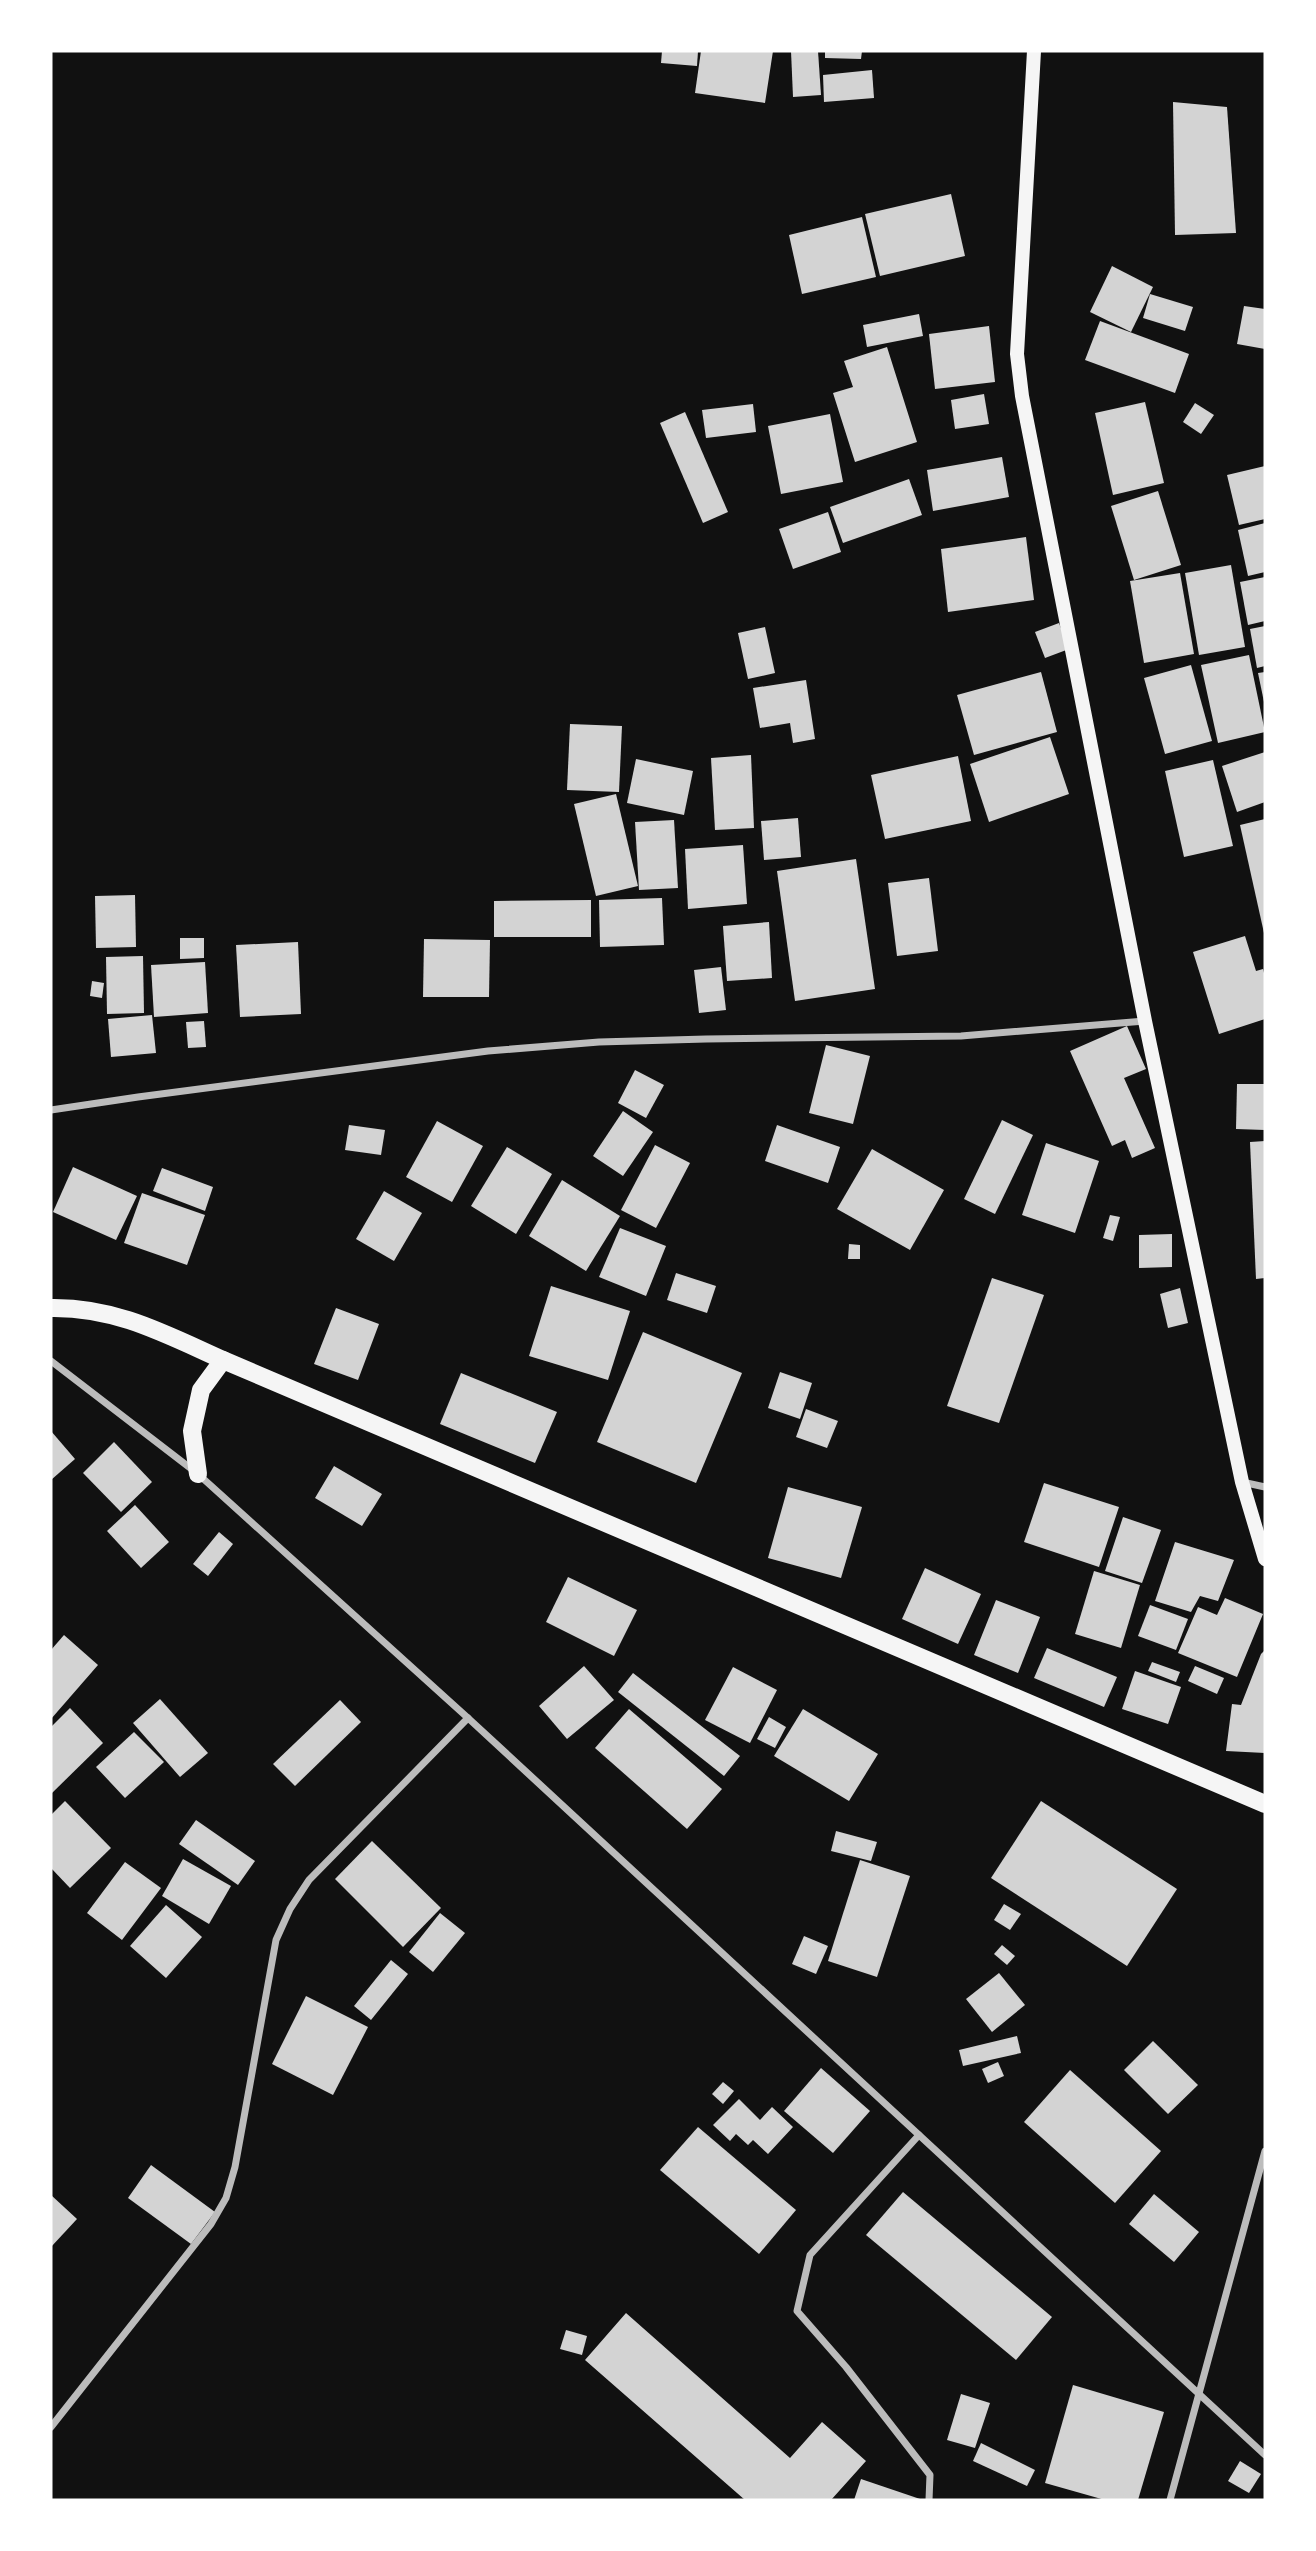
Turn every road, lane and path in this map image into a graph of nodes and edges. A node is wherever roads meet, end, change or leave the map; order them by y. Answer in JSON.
{"nodes":[{"id":1,"x":1034,"y":51,"type":"edge"},
{"id":2,"x":1145,"y":1021,"type":"junction"},
{"id":3,"x":51,"y":1110,"type":"edge"},
{"id":4,"x":51,"y":1308,"type":"edge"},
{"id":5,"x":223,"y":1360,"type":"junction"},
{"id":6,"x":51,"y":1361,"type":"edge"},
{"id":7,"x":198,"y":1474,"type":"junction"},
{"id":8,"x":1242,"y":1482,"type":"junction"},
{"id":9,"x":1265,"y":1487,"type":"edge"},
{"id":10,"x":1265,"y":1559,"type":"edge"},
{"id":11,"x":468,"y":1718,"type":"junction"},
{"id":12,"x":1265,"y":1804,"type":"edge"},
{"id":13,"x":919,"y":2135,"type":"junction"},
{"id":14,"x":1265,"y":2151,"type":"edge"},
{"id":15,"x":1200,"y":2394,"type":"junction"},
{"id":16,"x":51,"y":2427,"type":"edge"},
{"id":17,"x":1265,"y":2455,"type":"edge"},
{"id":18,"x":929,"y":2500,"type":"edge"},
{"id":19,"x":1170,"y":2500,"type":"edge"}],
"edges":[{"from":1,"to":2,"type":"main road"},
{"from":2,"to":3,"type":"street"},
{"from":2,"to":8,"type":"main road"},
{"from":4,"to":5,"type":"main road"},
{"from":5,"to":7,"type":"main road"},
{"from":5,"to":12,"type":"main road"},
{"from":6,"to":7,"type":"street"},
{"from":7,"to":11,"type":"street"},
{"from":8,"to":9,"type":"street"},
{"from":8,"to":10,"type":"main road"},
{"from":11,"to":13,"type":"street"},
{"from":11,"to":16,"type":"street"},
{"from":13,"to":15,"type":"street"},
{"from":13,"to":18,"type":"street"},
{"from":14,"to":15,"type":"street"},
{"from":15,"to":17,"type":"street"},
{"from":15,"to":19,"type":"street"}]}
